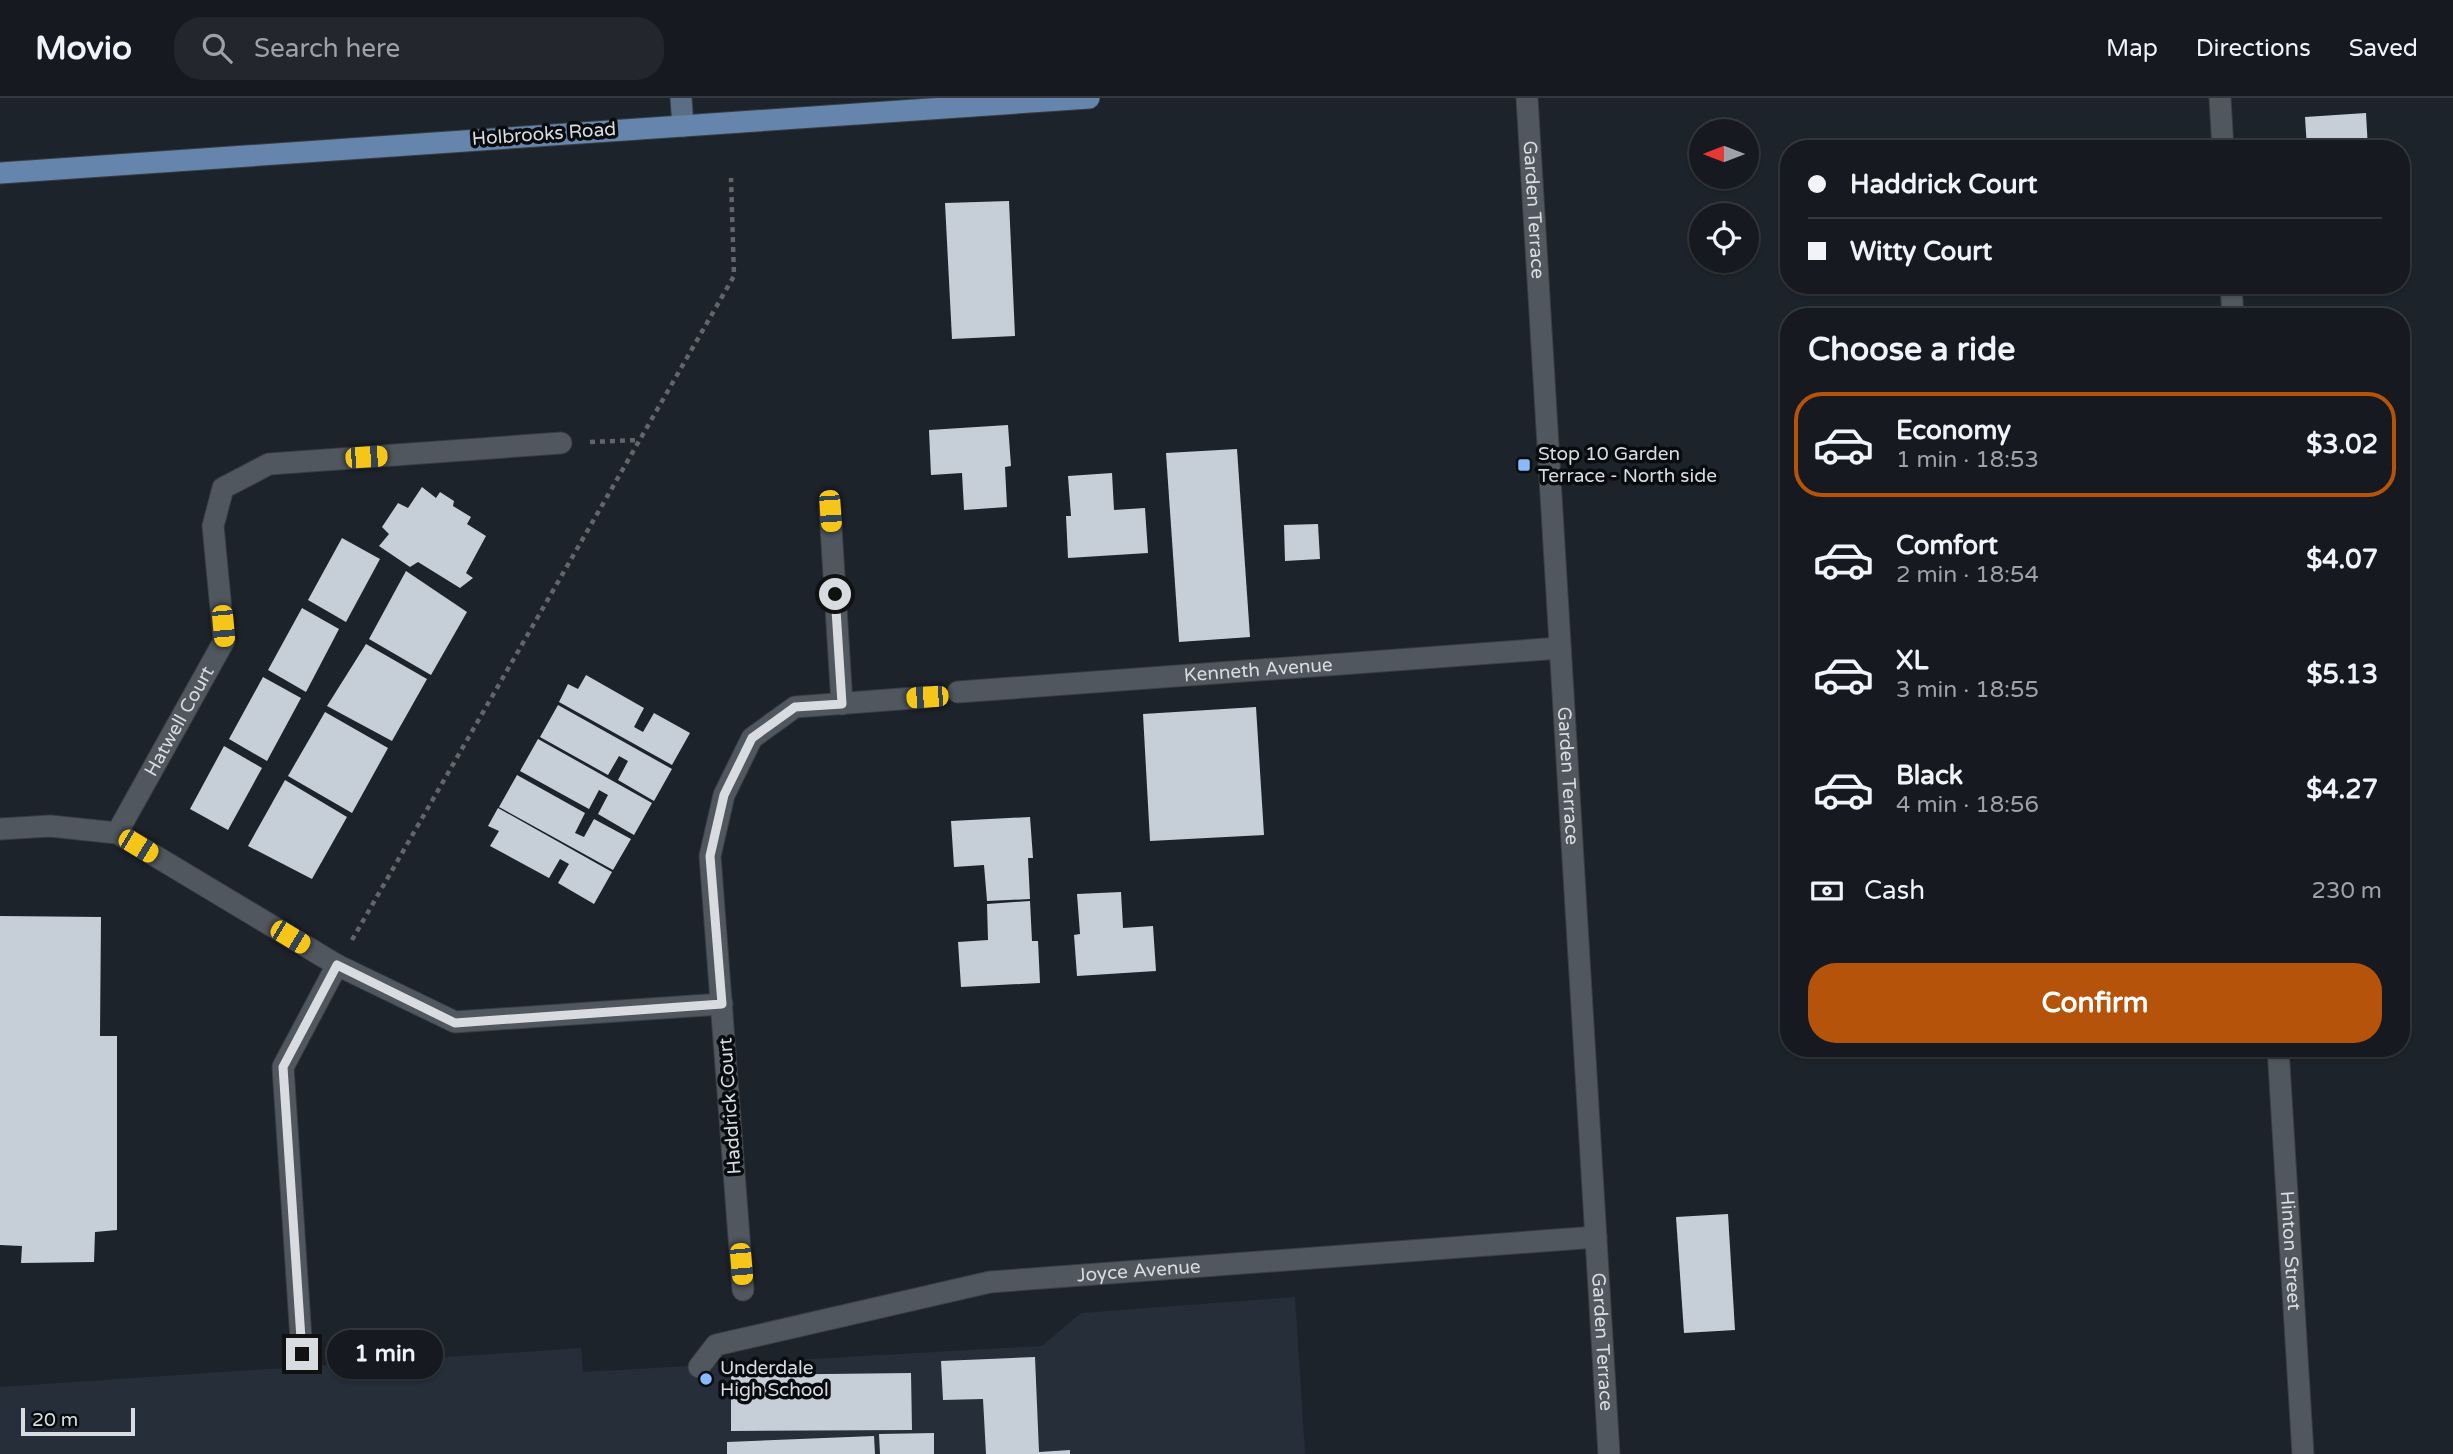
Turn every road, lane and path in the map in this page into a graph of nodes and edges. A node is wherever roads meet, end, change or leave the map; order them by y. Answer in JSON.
{"nodes":[{"id":1,"x":681,"y":98,"type":"edge"},
{"id":2,"x":1089,"y":98,"type":"edge"},
{"id":3,"x":1527,"y":98,"type":"edge"},
{"id":4,"x":2220,"y":98,"type":"edge"},
{"id":5,"x":682,"y":125,"type":"junction"},
{"id":6,"x":2222,"y":140,"type":"edge"},
{"id":7,"x":0,"y":173,"type":"edge"},
{"id":8,"x":731,"y":178,"type":"dead end"},
{"id":9,"x":639,"y":440,"type":"junction"},
{"id":10,"x":561,"y":443,"type":"joint"},
{"id":11,"x":830,"y":511,"type":"dead end"},
{"id":12,"x":1560,"y":648,"type":"junction"},
{"id":13,"x":958,"y":692,"type":"dead end"},
{"id":14,"x":927,"y":697,"type":"dead end"},
{"id":15,"x":842,"y":704,"type":"junction"},
{"id":16,"x":0,"y":829,"type":"edge"},
{"id":17,"x":117,"y":833,"type":"junction"},
{"id":18,"x":337,"y":965,"type":"junction"},
{"id":19,"x":722,"y":1004,"type":"junction"},
{"id":20,"x":2279,"y":1057,"type":"edge"},
{"id":21,"x":1596,"y":1237,"type":"junction"},
{"id":22,"x":744,"y":1290,"type":"dead end"},
{"id":23,"x":302,"y":1354,"type":"dead end"},
{"id":24,"x":699,"y":1367,"type":"dead end"},
{"id":25,"x":1609,"y":1454,"type":"edge"},
{"id":26,"x":2302,"y":1454,"type":"edge"}],
"edges":[{"from":1,"to":5,"type":"street"},
{"from":2,"to":5,"type":"main road","name":"Holbrooks Road"},
{"from":3,"to":12,"type":"street","name":"Garden Terrace"},
{"from":4,"to":6,"type":"street"},
{"from":5,"to":7,"type":"main road","name":"Holbrooks Road"},
{"from":8,"to":9,"type":"path"},
{"from":9,"to":10,"type":"path"},
{"from":9,"to":18,"type":"path"},
{"from":10,"to":17,"type":"street","name":"Hatwell Court"},
{"from":11,"to":15,"type":"street"},
{"from":12,"to":13,"type":"street","name":"Kenneth Avenue"},
{"from":12,"to":21,"type":"street","name":"Garden Terrace"},
{"from":14,"to":15,"type":"street","name":"Haddrick Court"},
{"from":15,"to":19,"type":"street","name":"Haddrick Court"},
{"from":16,"to":17,"type":"street"},
{"from":17,"to":18,"type":"street"},
{"from":18,"to":19,"type":"street"},
{"from":18,"to":23,"type":"street"},
{"from":19,"to":22,"type":"street","name":"Haddrick Court"},
{"from":20,"to":26,"type":"street","name":"Hinton Street"},
{"from":21,"to":24,"type":"street","name":"Joyce Avenue"},
{"from":21,"to":25,"type":"street","name":"Garden Terrace"}]}
